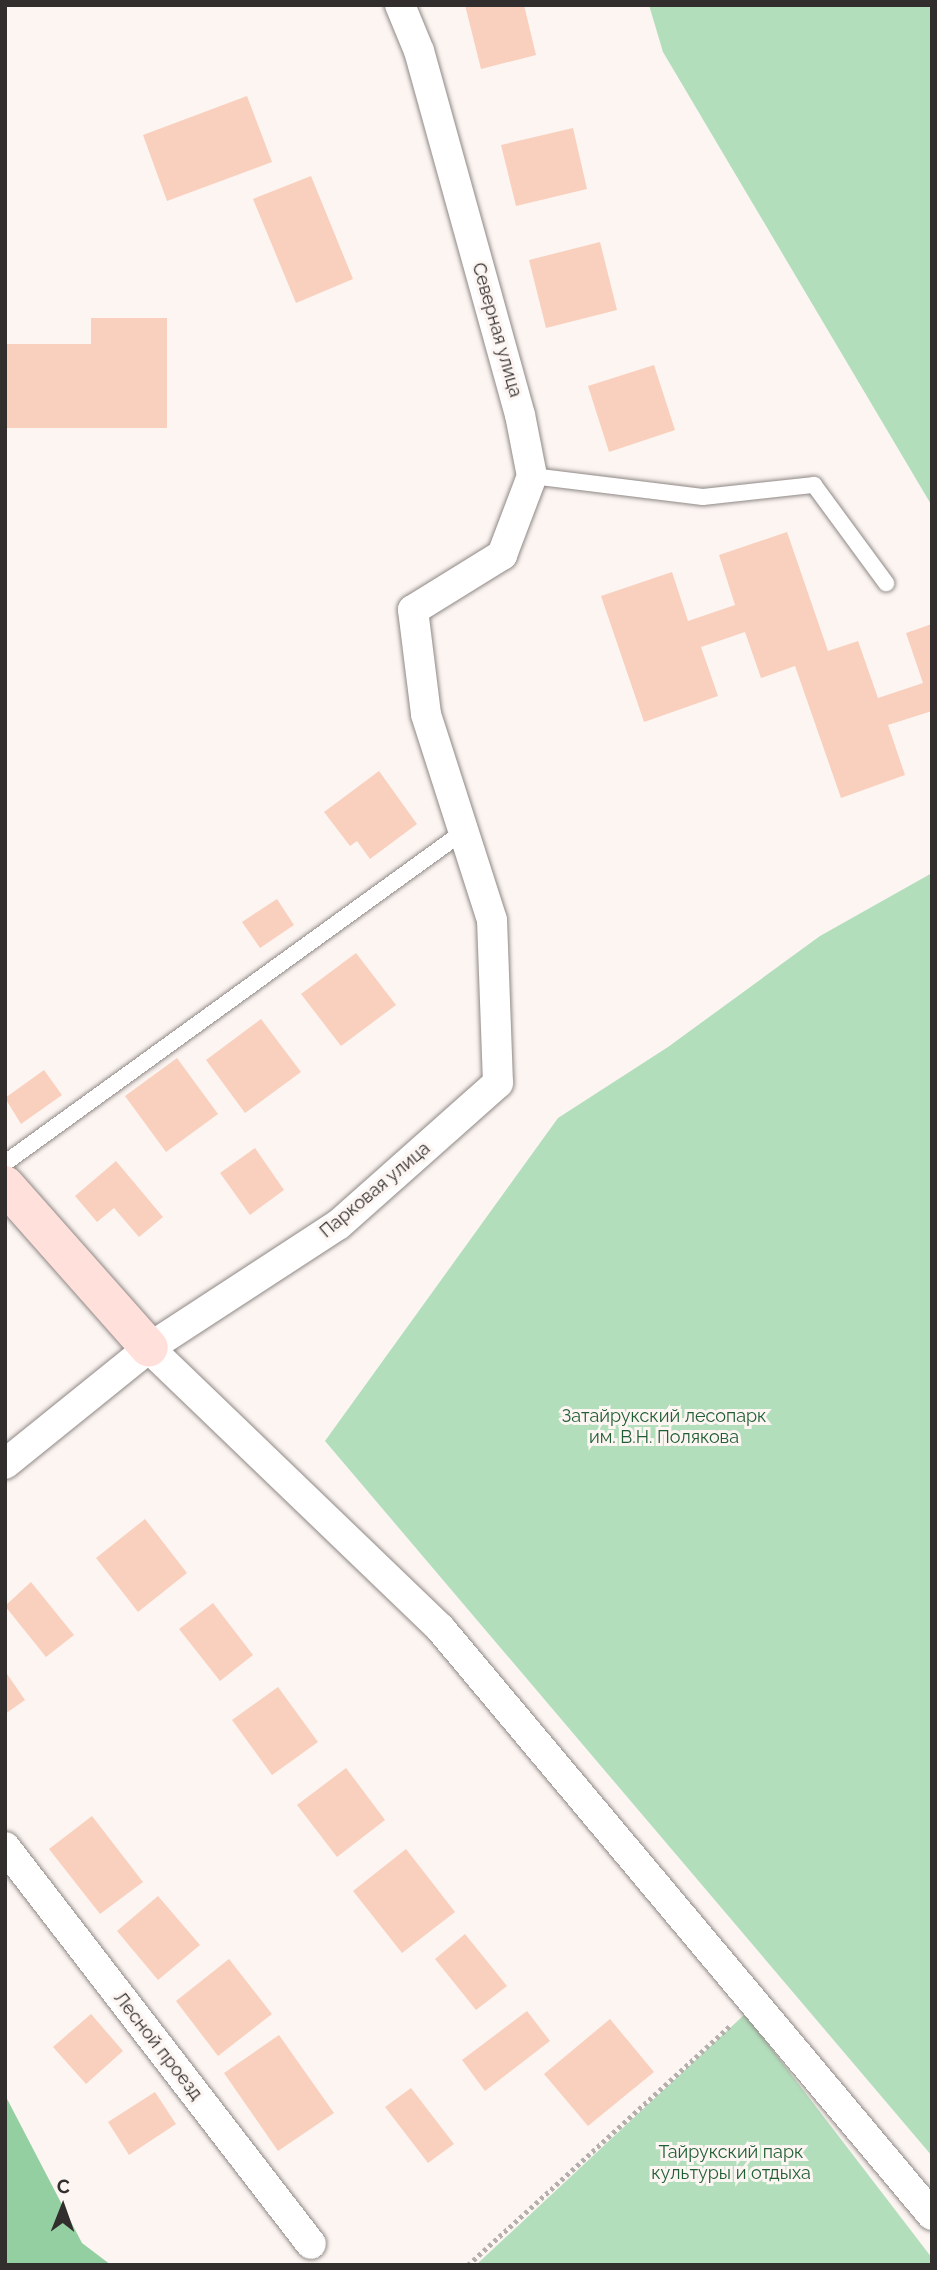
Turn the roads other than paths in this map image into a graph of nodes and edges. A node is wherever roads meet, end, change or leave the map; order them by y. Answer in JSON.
{"nodes":[{"id":1,"x":400,"y":5,"type":"edge"},
{"id":2,"x":532,"y":477,"type":"junction"},
{"id":3,"x":886,"y":583,"type":"dead end"},
{"id":4,"x":463,"y":832,"type":"junction"},
{"id":5,"x":5,"y":1163,"type":"edge"},
{"id":6,"x":5,"y":1185,"type":"edge"},
{"id":7,"x":149,"y":1348,"type":"junction"},
{"id":8,"x":5,"y":1464,"type":"edge"},
{"id":9,"x":5,"y":1847,"type":"edge"},
{"id":10,"x":932,"y":2215,"type":"edge"},
{"id":11,"x":311,"y":2244,"type":"dead end"}],
"edges":[{"from":1,"to":2,"type":"street","name":"Северная улица"},
{"from":2,"to":3,"type":"lane"},
{"from":2,"to":4,"type":"street","name":"Парковая улица"},
{"from":4,"to":5,"type":"lane"},
{"from":4,"to":7,"type":"street","name":"Парковая улица"},
{"from":6,"to":7,"type":"street"},
{"from":7,"to":8,"type":"street","name":"Парковая улица"},
{"from":7,"to":10,"type":"street"},
{"from":9,"to":11,"type":"street","name":"Лесной проезд"}]}
